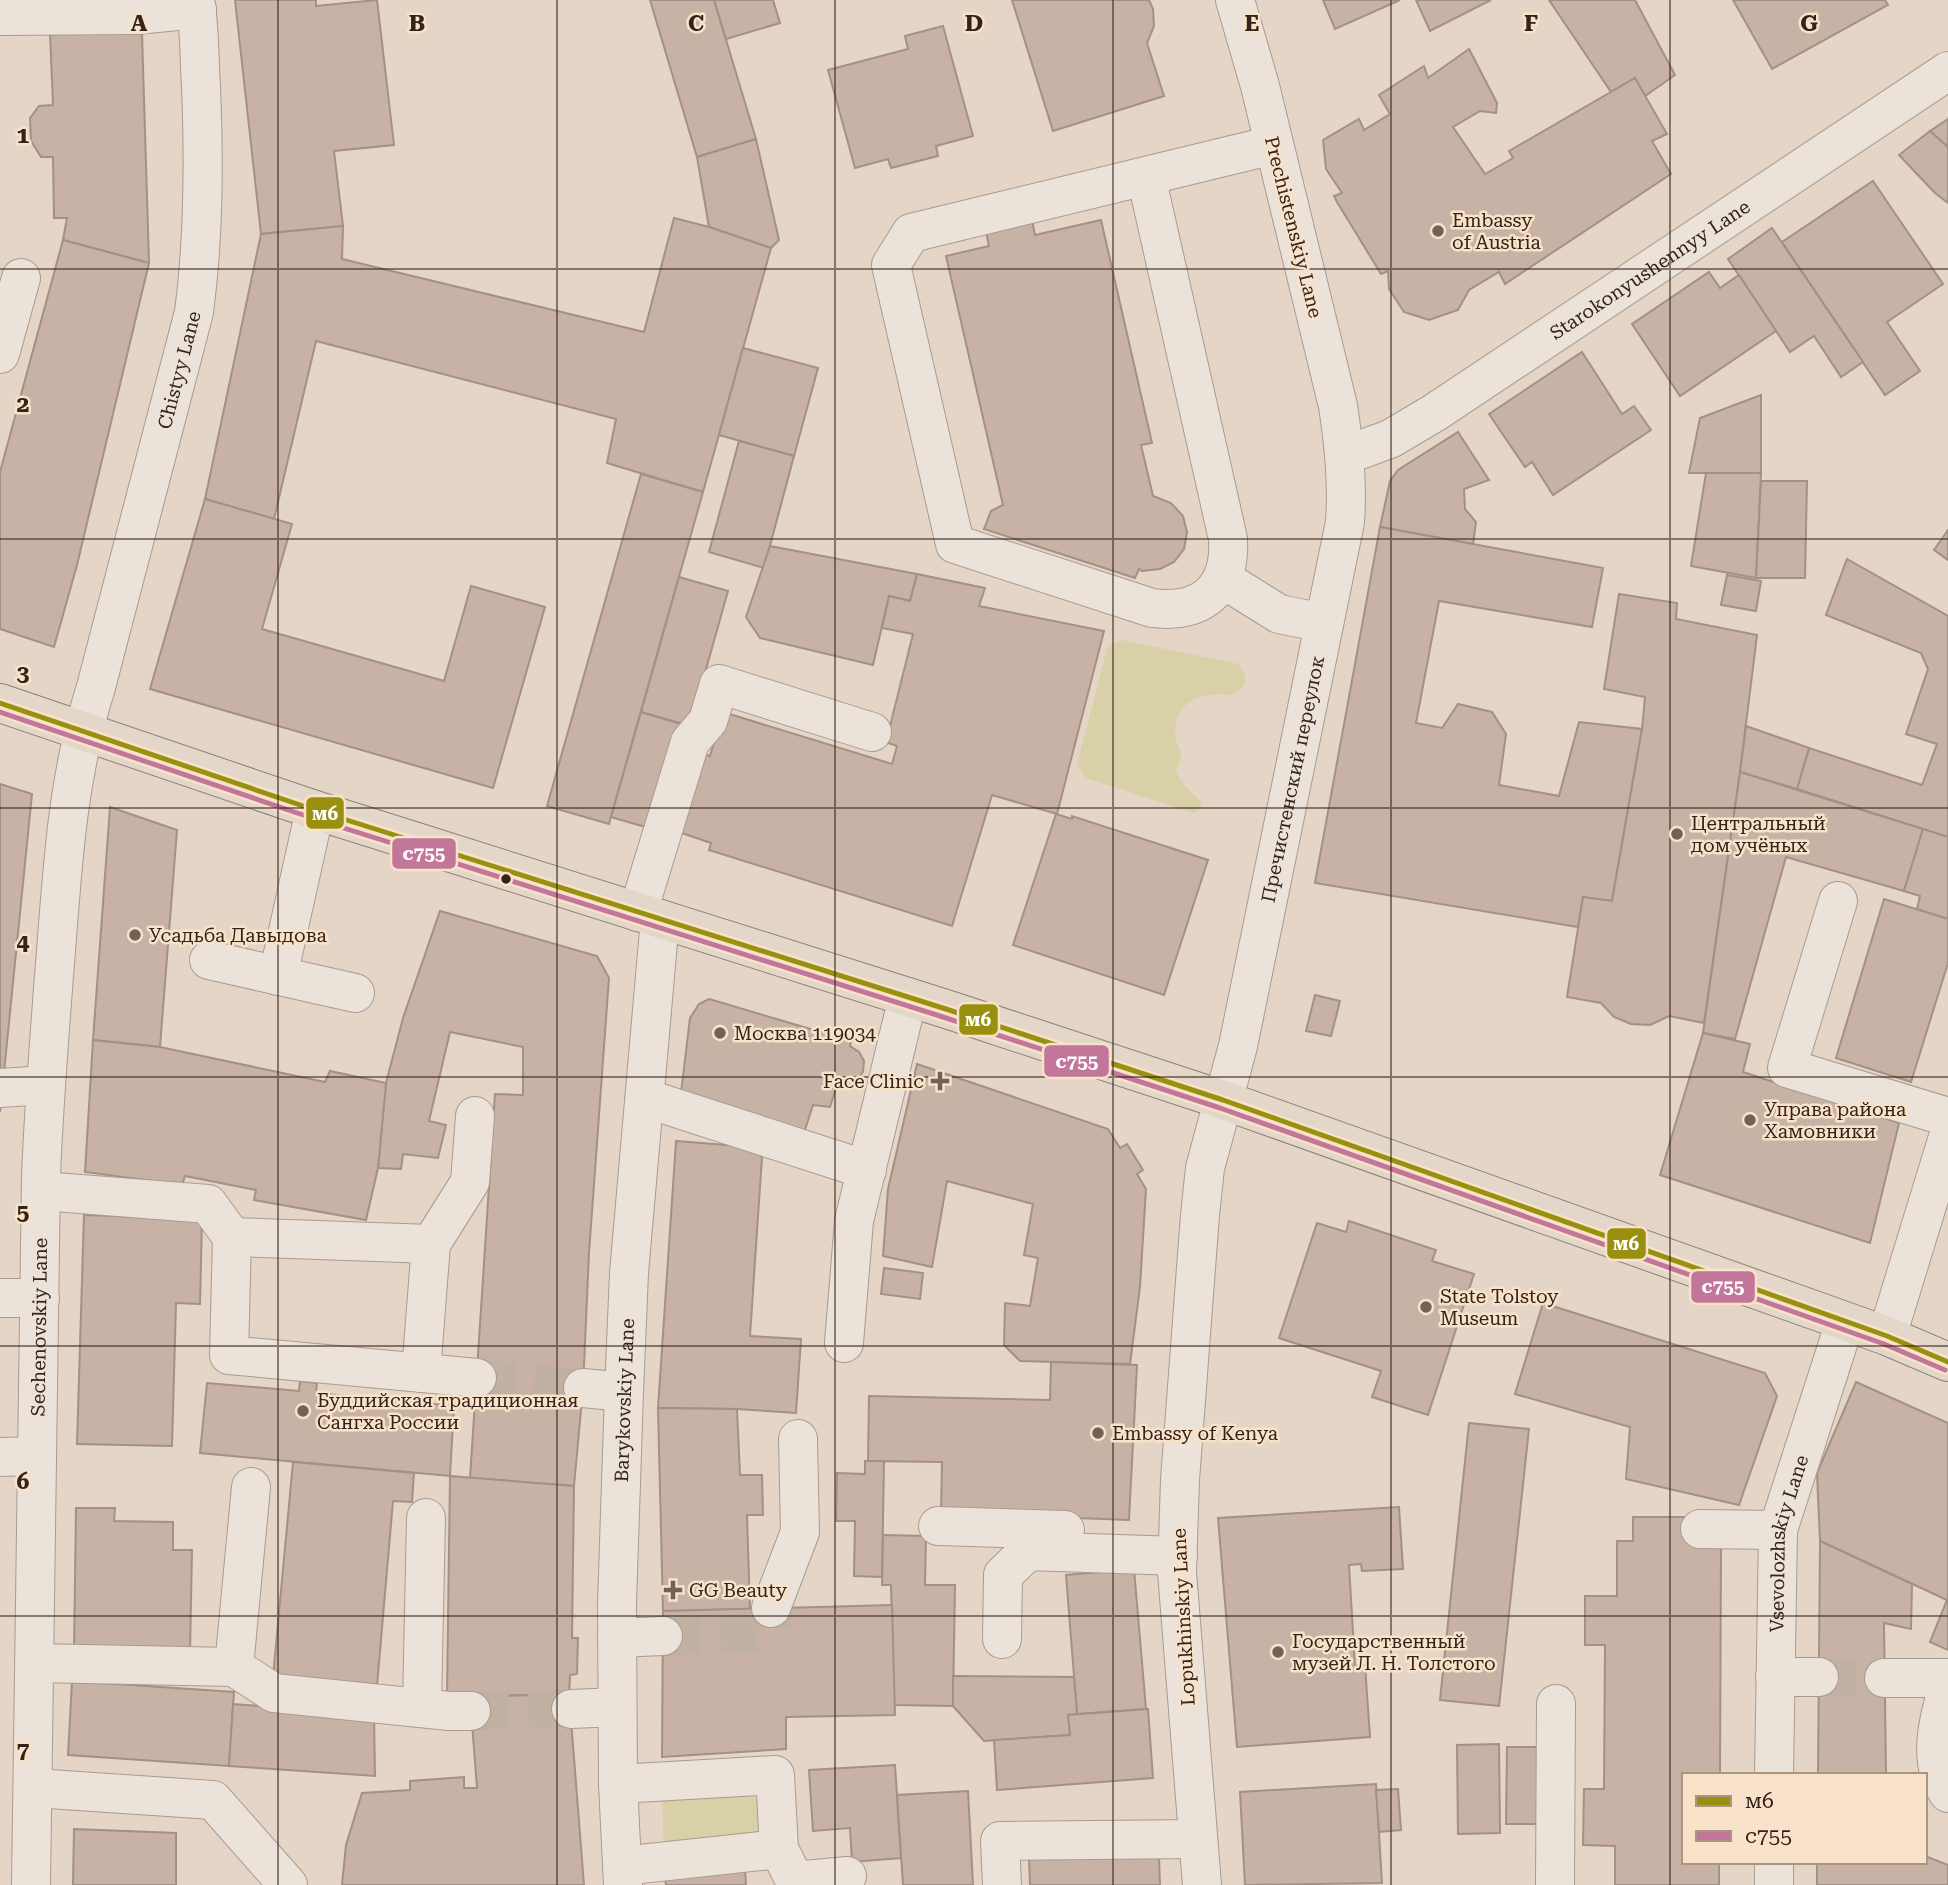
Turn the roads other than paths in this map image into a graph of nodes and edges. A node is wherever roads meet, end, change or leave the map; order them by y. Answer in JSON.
{"nodes":[{"id":1,"x":1235,"y":0,"type":"edge"},
{"id":2,"x":196,"y":5,"type":"edge"},
{"id":3,"x":0,"y":16,"type":"edge"},
{"id":4,"x":1948,"y":71,"type":"edge"},
{"id":5,"x":1274,"y":145,"type":"junction"},
{"id":6,"x":1146,"y":176,"type":"junction"},
{"id":7,"x":21,"y":278,"type":"dead end"},
{"id":8,"x":0,"y":354,"type":"edge"},
{"id":9,"x":1346,"y":455,"type":"junction"},
{"id":10,"x":1223,"y":579,"type":"junction"},
{"id":11,"x":1324,"y":624,"type":"junction"},
{"id":12,"x":0,"y":703,"type":"edge"},
{"id":13,"x":83,"y":729,"type":"junction"},
{"id":14,"x":872,"y":732,"type":"dead end"},
{"id":15,"x":315,"y":810,"type":"junction"},
{"id":16,"x":1839,"y":901,"type":"dead end"},
{"id":17,"x":649,"y":915,"type":"junction"},
{"id":18,"x":209,"y":960,"type":"dead end"},
{"id":19,"x":278,"y":976,"type":"junction"},
{"id":20,"x":355,"y":993,"type":"dead end"},
{"id":21,"x":908,"y":997,"type":"junction"},
{"id":22,"x":45,"y":1085,"type":"junction"},
{"id":23,"x":0,"y":1088,"type":"edge"},
{"id":24,"x":645,"y":1098,"type":"junction"},
{"id":25,"x":1223,"y":1100,"type":"junction"},
{"id":26,"x":475,"y":1116,"type":"dead end"},
{"id":27,"x":1948,"y":1117,"type":"edge"},
{"id":28,"x":1948,"y":1137,"type":"edge"},
{"id":29,"x":867,"y":1170,"type":"junction"},
{"id":30,"x":42,"y":1191,"type":"junction"},
{"id":31,"x":232,"y":1237,"type":"junction"},
{"id":32,"x":431,"y":1244,"type":"junction"},
{"id":33,"x":0,"y":1298,"type":"edge"},
{"id":34,"x":40,"y":1298,"type":"junction"},
{"id":35,"x":1845,"y":1322,"type":"junction"},
{"id":36,"x":1886,"y":1336,"type":"junction"},
{"id":37,"x":844,"y":1343,"type":"dead end"},
{"id":38,"x":1948,"y":1362,"type":"edge"},
{"id":39,"x":421,"y":1373,"type":"junction"},
{"id":40,"x":477,"y":1378,"type":"tunnel mouth"},
{"id":41,"x":583,"y":1388,"type":"tunnel mouth"},
{"id":42,"x":624,"y":1392,"type":"junction"},
{"id":43,"x":798,"y":1439,"type":"dead end"},
{"id":44,"x":0,"y":1457,"type":"edge"},
{"id":45,"x":37,"y":1457,"type":"junction"},
{"id":46,"x":251,"y":1487,"type":"dead end"},
{"id":47,"x":426,"y":1518,"type":"dead end"},
{"id":48,"x":938,"y":1525,"type":"dead end"},
{"id":49,"x":1700,"y":1529,"type":"dead end"},
{"id":50,"x":1777,"y":1530,"type":"junction"},
{"id":51,"x":1178,"y":1545,"type":"junction"},
{"id":52,"x":771,"y":1608,"type":"tunnel mouth"},
{"id":53,"x":663,"y":1636,"type":"tunnel mouth"},
{"id":54,"x":617,"y":1638,"type":"junction"},
{"id":55,"x":1002,"y":1639,"type":"dead end"},
{"id":56,"x":35,"y":1663,"type":"junction"},
{"id":57,"x":234,"y":1667,"type":"junction"},
{"id":58,"x":1775,"y":1677,"type":"junction"},
{"id":59,"x":1819,"y":1677,"type":"tunnel mouth"},
{"id":60,"x":1884,"y":1678,"type":"tunnel mouth"},
{"id":61,"x":1948,"y":1678,"type":"edge"},
{"id":62,"x":1948,"y":1688,"type":"edge"},
{"id":63,"x":1556,"y":1704,"type":"dead end"},
{"id":64,"x":422,"y":1707,"type":"junction"},
{"id":65,"x":617,"y":1707,"type":"junction"},
{"id":66,"x":571,"y":1709,"type":"tunnel mouth"},
{"id":67,"x":471,"y":1711,"type":"tunnel mouth"},
{"id":68,"x":1774,"y":1773,"type":"edge"},
{"id":69,"x":618,"y":1784,"type":"junction"},
{"id":70,"x":34,"y":1788,"type":"junction"},
{"id":71,"x":1948,"y":1793,"type":"edge"},
{"id":72,"x":1198,"y":1839,"type":"junction"},
{"id":73,"x":779,"y":1849,"type":"junction"},
{"id":74,"x":1774,"y":1864,"type":"edge"},
{"id":75,"x":622,"y":1875,"type":"edge"},
{"id":76,"x":847,"y":1876,"type":"dead end"},
{"id":77,"x":31,"y":1885,"type":"edge"},
{"id":78,"x":288,"y":1885,"type":"edge"},
{"id":79,"x":1002,"y":1885,"type":"edge"},
{"id":80,"x":1202,"y":1885,"type":"edge"},
{"id":81,"x":1555,"y":1885,"type":"edge"},
{"id":82,"x":1774,"y":1885,"type":"edge"}],
"edges":[{"from":1,"to":5,"type":"street","name":"Prechistenskiy Lane"},
{"from":2,"to":3,"type":"street"},
{"from":2,"to":13,"type":"street","name":"Chistyy Lane"},
{"from":4,"to":9,"type":"street","name":"Starokonyushennyy Lane"},
{"from":5,"to":6,"type":"street"},
{"from":5,"to":9,"type":"street","name":"Prechistenskiy Lane"},
{"from":6,"to":10,"type":"street"},
{"from":6,"to":10,"type":"street"},
{"from":7,"to":8,"type":"street"},
{"from":9,"to":11,"type":"street","name":"Пречистенский переулок"},
{"from":10,"to":11,"type":"street"},
{"from":11,"to":25,"type":"street","name":"Пречистенский переулок"},
{"from":12,"to":13,"type":"main road"},
{"from":13,"to":15,"type":"main road"},
{"from":13,"to":22,"type":"street","name":"Sechenovskiy Lane"},
{"from":14,"to":17,"type":"street","name":"Barykovskiy Lane"},
{"from":15,"to":17,"type":"main road"},
{"from":15,"to":19,"type":"street"},
{"from":16,"to":27,"type":"street"},
{"from":17,"to":21,"type":"main road"},
{"from":17,"to":24,"type":"street","name":"Barykovskiy Lane"},
{"from":18,"to":19,"type":"street"},
{"from":19,"to":20,"type":"street"},
{"from":21,"to":25,"type":"main road"},
{"from":21,"to":29,"type":"street"},
{"from":22,"to":23,"type":"street"},
{"from":22,"to":30,"type":"street","name":"Sechenovskiy Lane"},
{"from":24,"to":29,"type":"street"},
{"from":24,"to":42,"type":"street","name":"Barykovskiy Lane"},
{"from":25,"to":35,"type":"main road"},
{"from":25,"to":51,"type":"street","name":"Lopukhinskiy Lane"},
{"from":26,"to":32,"type":"street"},
{"from":28,"to":36,"type":"street"},
{"from":29,"to":37,"type":"street"},
{"from":30,"to":31,"type":"street"},
{"from":30,"to":34,"type":"street","name":"Sechenovskiy Lane"},
{"from":31,"to":32,"type":"street"},
{"from":31,"to":39,"type":"street"},
{"from":32,"to":39,"type":"street"},
{"from":33,"to":34,"type":"street"},
{"from":34,"to":45,"type":"street","name":"Sechenovskiy Lane"},
{"from":35,"to":36,"type":"main road"},
{"from":35,"to":50,"type":"street","name":"Vsevolozhskiy Lane"},
{"from":36,"to":38,"type":"main road"},
{"from":39,"to":40,"type":"street"},
{"from":41,"to":42,"type":"street"},
{"from":42,"to":54,"type":"street","name":"Barykovskiy Lane"},
{"from":43,"to":52,"type":"street"},
{"from":44,"to":45,"type":"street"},
{"from":45,"to":56,"type":"street","name":"Sechenovskiy Lane"},
{"from":46,"to":57,"type":"street"},
{"from":47,"to":64,"type":"street"},
{"from":48,"to":51,"type":"street"},
{"from":49,"to":50,"type":"street"},
{"from":50,"to":58,"type":"street","name":"Vsevolozhskiy Lane"},
{"from":51,"to":55,"type":"street"},
{"from":51,"to":72,"type":"street","name":"Lopukhinskiy Lane"},
{"from":53,"to":54,"type":"street"},
{"from":54,"to":65,"type":"street","name":"Barykovskiy Lane"},
{"from":56,"to":57,"type":"street"},
{"from":56,"to":70,"type":"street","name":"Sechenovskiy Lane"},
{"from":57,"to":64,"type":"street"},
{"from":58,"to":59,"type":"street"},
{"from":58,"to":68,"type":"street","name":"Vsevolozhskiy Lane"},
{"from":60,"to":61,"type":"street"},
{"from":62,"to":71,"type":"street"},
{"from":63,"to":81,"type":"street"},
{"from":64,"to":67,"type":"street"},
{"from":65,"to":66,"type":"street"},
{"from":65,"to":69,"type":"street","name":"Barykovskiy Lane"},
{"from":69,"to":73,"type":"street"},
{"from":69,"to":75,"type":"street","name":"Barykovskiy Lane"},
{"from":70,"to":77,"type":"street","name":"Sechenovskiy Lane"},
{"from":70,"to":78,"type":"street"},
{"from":72,"to":79,"type":"street"},
{"from":72,"to":80,"type":"street","name":"Lopukhinskiy Lane"},
{"from":73,"to":75,"type":"street"},
{"from":73,"to":76,"type":"street"},
{"from":74,"to":82,"type":"street"}]}
